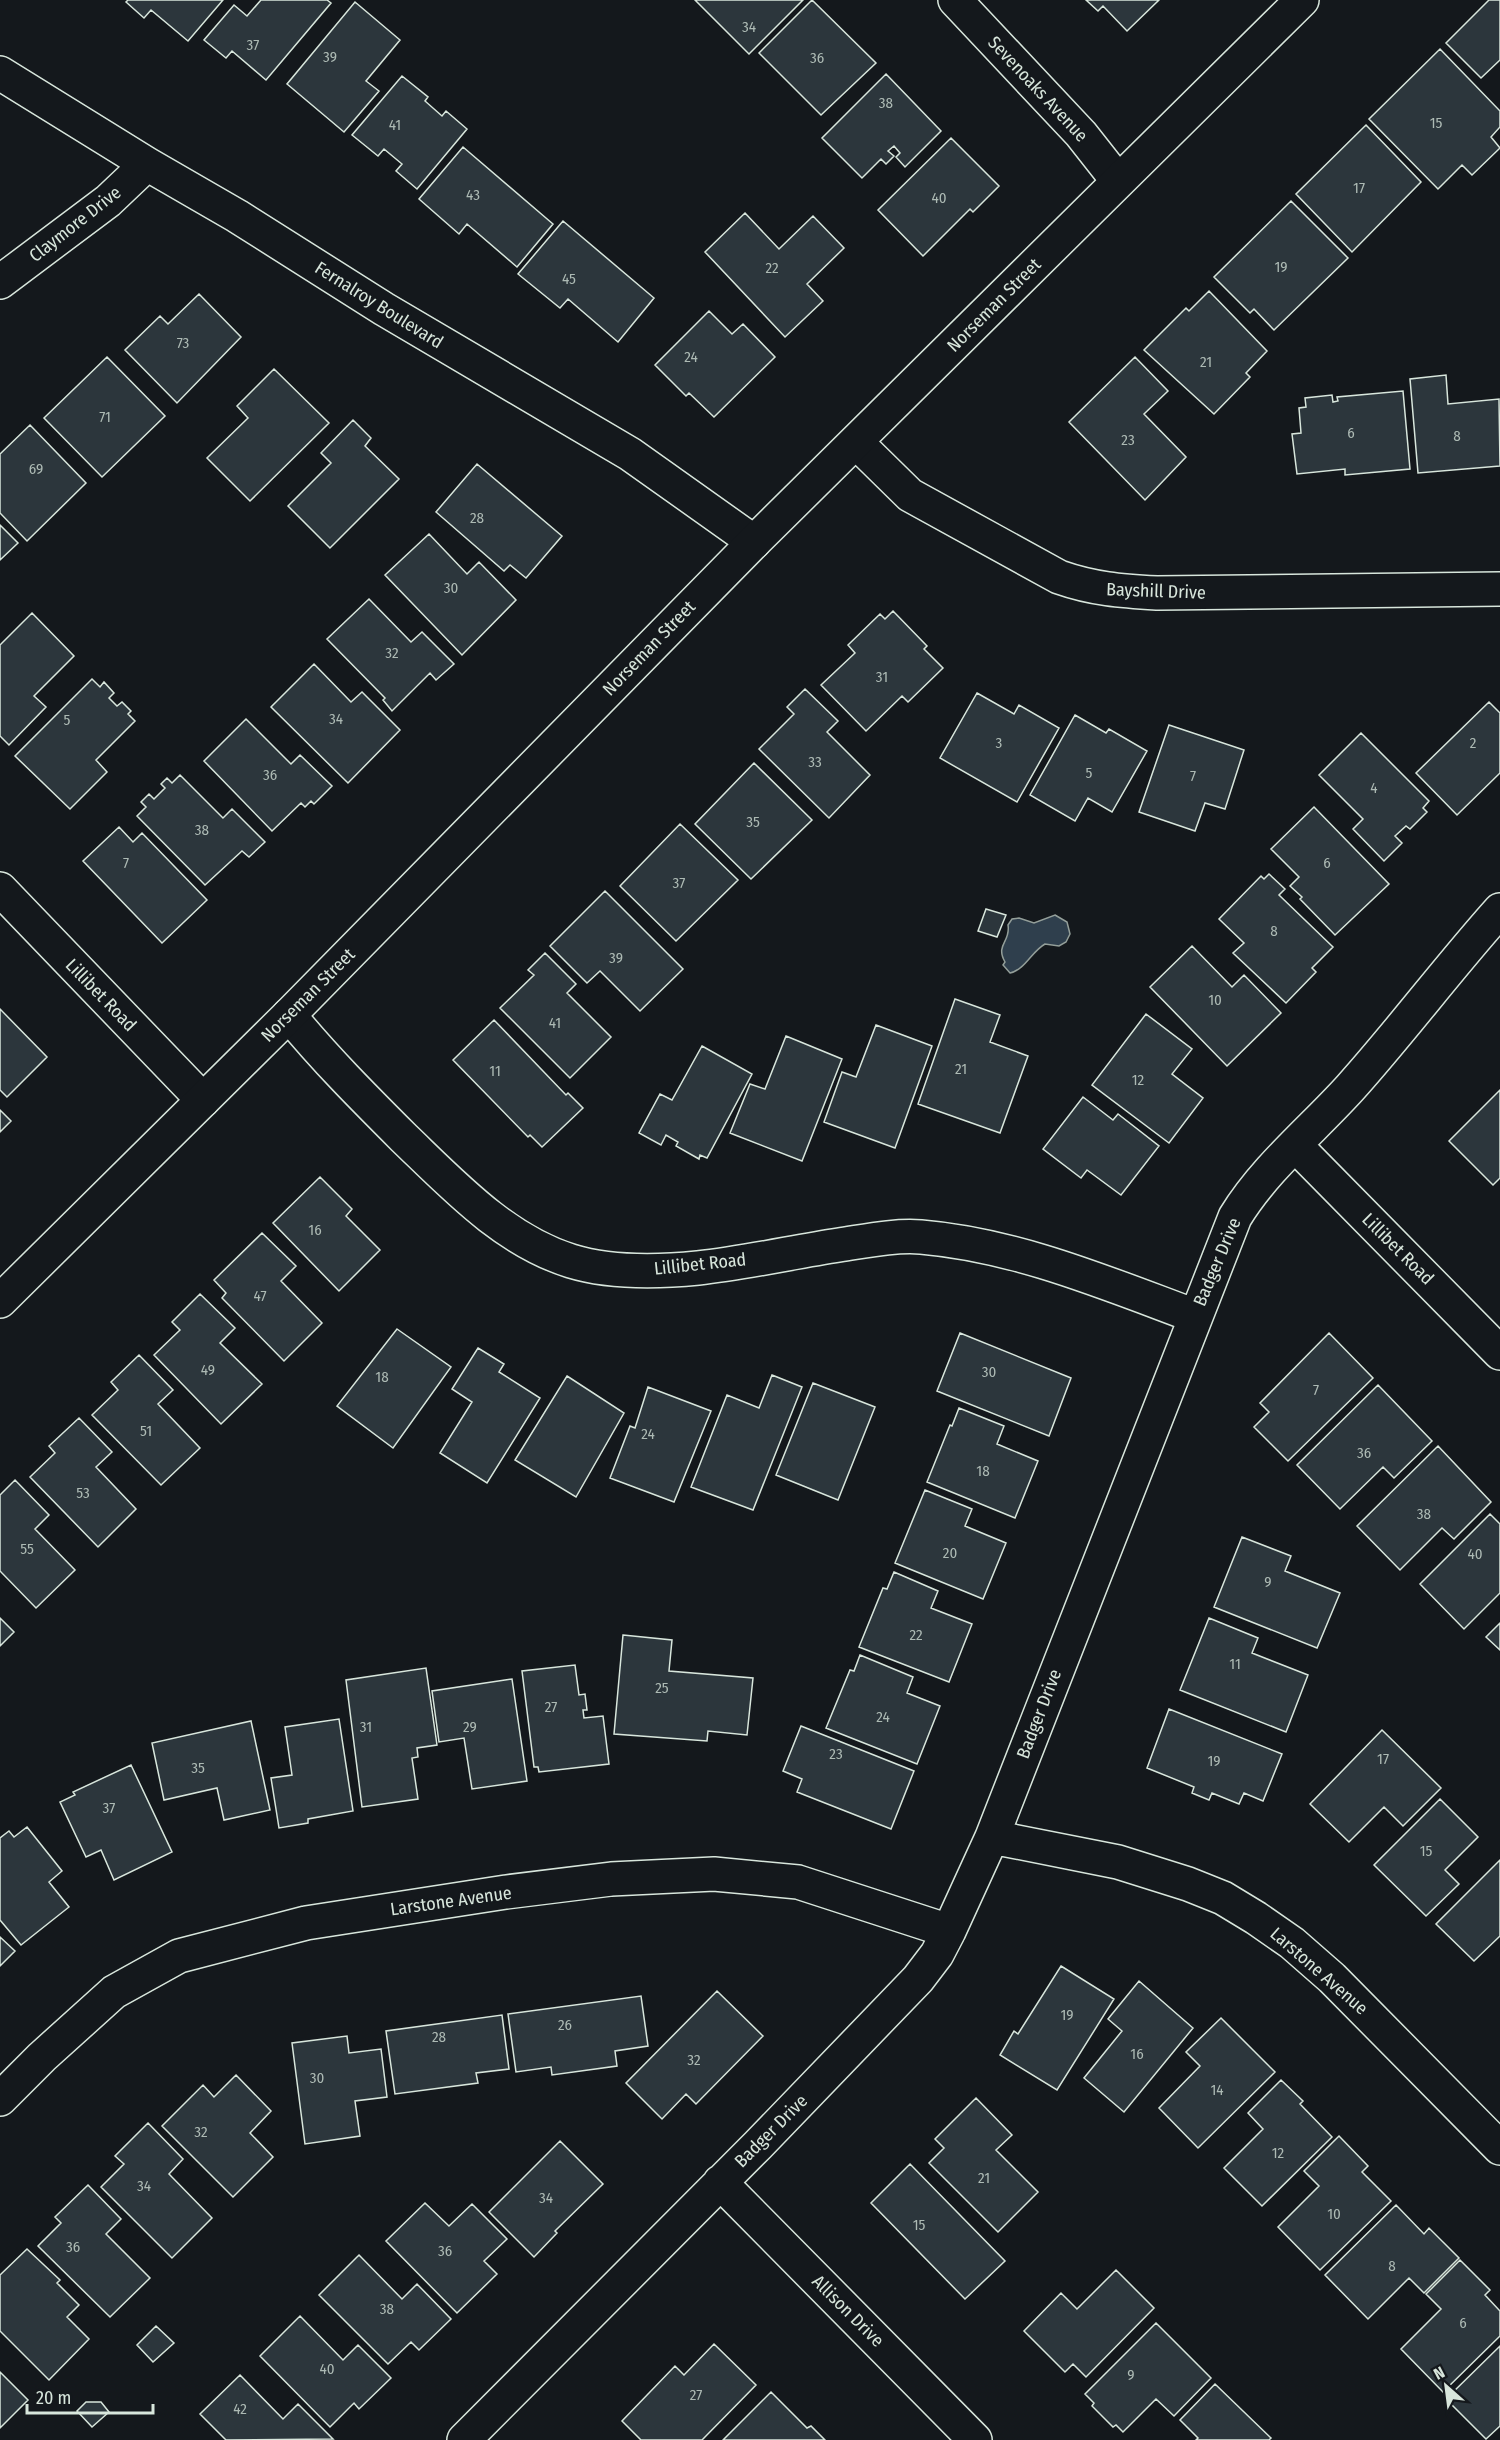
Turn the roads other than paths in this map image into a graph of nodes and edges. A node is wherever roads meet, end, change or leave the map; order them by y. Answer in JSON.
{"nodes":[{"id":1,"x":955,"y":0,"type":"edge"},
{"id":2,"x":1302,"y":0,"type":"edge"},
{"id":3,"x":0,"y":73,"type":"edge"},
{"id":4,"x":147,"y":164,"type":"junction"},
{"id":5,"x":1118,"y":181,"type":"junction"},
{"id":6,"x":0,"y":282,"type":"edge"},
{"id":7,"x":856,"y":442,"type":"junction"},
{"id":8,"x":754,"y":542,"type":"junction"},
{"id":9,"x":1500,"y":590,"type":"edge"},
{"id":10,"x":0,"y":889,"type":"edge"},
{"id":11,"x":1500,"y":910,"type":"edge"},
{"id":12,"x":289,"y":1015,"type":"junction"},
{"id":13,"x":202,"y":1100,"type":"junction"},
{"id":14,"x":1296,"y":1146,"type":"junction"},
{"id":15,"x":0,"y":1301,"type":"edge"},
{"id":16,"x":1195,"y":1316,"type":"junction"},
{"id":17,"x":1500,"y":1353,"type":"edge"},
{"id":18,"x":992,"y":1836,"type":"junction"},
{"id":19,"x":949,"y":1931,"type":"junction"},
{"id":20,"x":0,"y":2099,"type":"edge"},
{"id":21,"x":1500,"y":2148,"type":"edge"},
{"id":22,"x":720,"y":2182,"type":"junction"},
{"id":23,"x":464,"y":2440,"type":"edge"},
{"id":24,"x":975,"y":2440,"type":"edge"}],
"edges":[{"from":1,"to":5,"type":"street","name":"Sevenoaks Avenue"},
{"from":2,"to":5,"type":"street","name":"Norseman Street"},
{"from":3,"to":4,"type":"street","name":"Fernalroy Boulevard"},
{"from":4,"to":6,"type":"street","name":"Claymore Drive"},
{"from":4,"to":8,"type":"street","name":"Fernalroy Boulevard"},
{"from":5,"to":7,"type":"street","name":"Norseman Street"},
{"from":7,"to":8,"type":"street","name":"Norseman Street"},
{"from":7,"to":9,"type":"street","name":"Bayshill Drive"},
{"from":8,"to":12,"type":"street","name":"Norseman Street"},
{"from":10,"to":13,"type":"street","name":"Lillibet Road"},
{"from":11,"to":14,"type":"street","name":"Badger Drive"},
{"from":12,"to":13,"type":"street","name":"Norseman Street"},
{"from":12,"to":16,"type":"street","name":"Lillibet Road"},
{"from":13,"to":15,"type":"street","name":"Norseman Street"},
{"from":14,"to":16,"type":"street","name":"Badger Drive"},
{"from":14,"to":17,"type":"street","name":"Lillibet Road"},
{"from":16,"to":18,"type":"street","name":"Badger Drive"},
{"from":18,"to":19,"type":"street","name":"Badger Drive"},
{"from":18,"to":21,"type":"street","name":"Larstone Avenue"},
{"from":19,"to":20,"type":"street","name":"Larstone Avenue"},
{"from":19,"to":22,"type":"street","name":"Badger Drive"},
{"from":22,"to":23,"type":"street","name":"Badger Drive"},
{"from":22,"to":24,"type":"street","name":"Allison Drive"}]}
